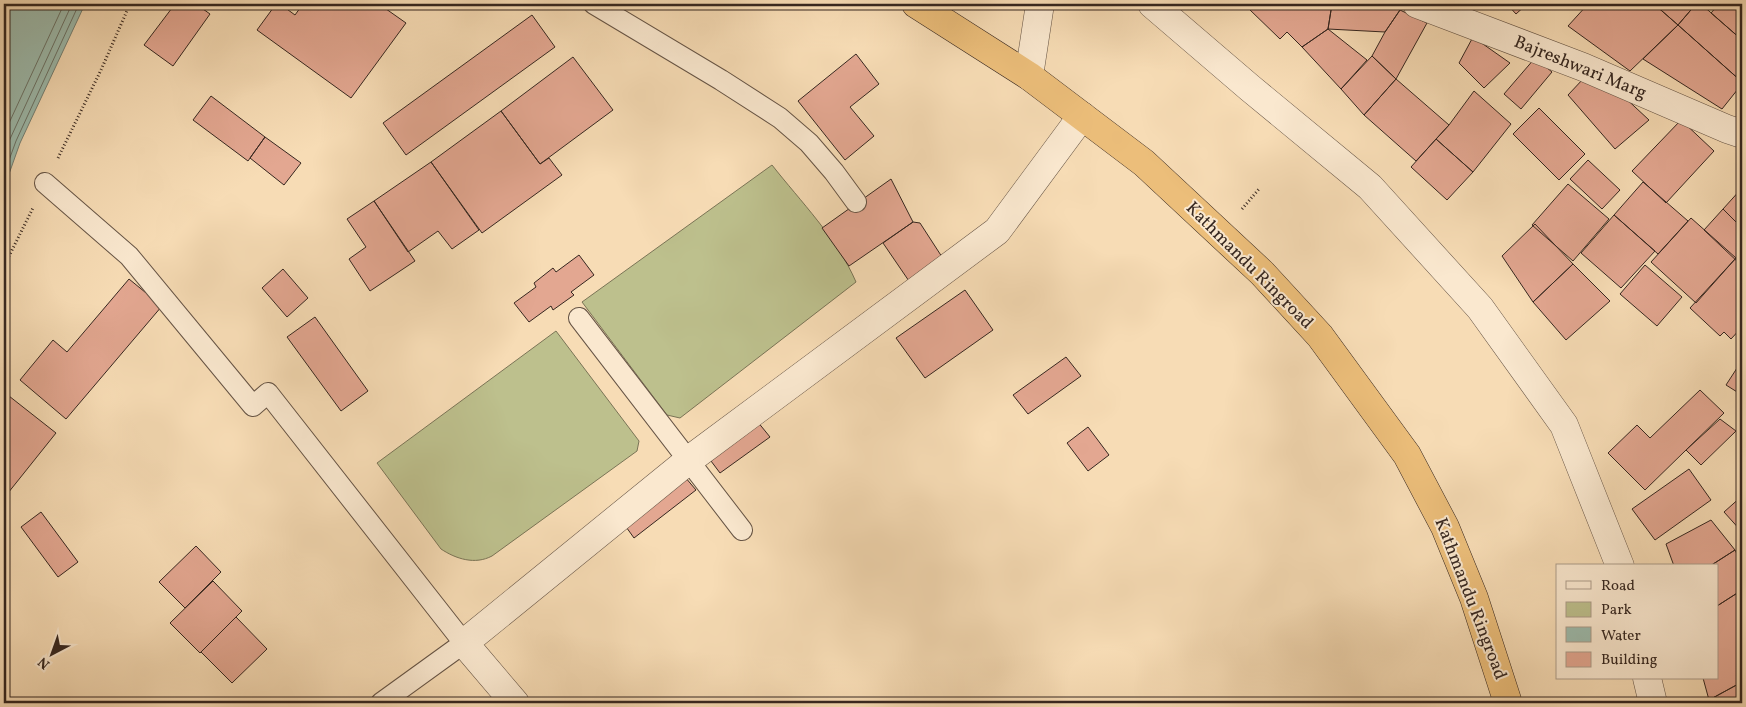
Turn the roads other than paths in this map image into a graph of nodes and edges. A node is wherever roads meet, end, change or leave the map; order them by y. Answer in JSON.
{"nodes":[{"id":1,"x":594,"y":4,"type":"edge"},
{"id":2,"x":916,"y":4,"type":"edge"},
{"id":3,"x":1040,"y":4,"type":"edge"},
{"id":4,"x":1152,"y":4,"type":"edge"},
{"id":5,"x":1417,"y":4,"type":"edge"},
{"id":6,"x":1029,"y":76,"type":"junction"},
{"id":7,"x":1082,"y":116,"type":"junction"},
{"id":8,"x":1742,"y":134,"type":"edge"},
{"id":9,"x":45,"y":184,"type":"road end"},
{"id":10,"x":856,"y":202,"type":"dead end"},
{"id":11,"x":578,"y":318,"type":"dead end"},
{"id":12,"x":689,"y":460,"type":"junction"},
{"id":13,"x":742,"y":530,"type":"dead end"},
{"id":14,"x":1619,"y":564,"type":"edge"},
{"id":15,"x":464,"y":643,"type":"junction"},
{"id":16,"x":1647,"y":680,"type":"edge"},
{"id":17,"x":381,"y":703,"type":"edge"},
{"id":18,"x":515,"y":703,"type":"edge"},
{"id":19,"x":1508,"y":703,"type":"edge"},
{"id":20,"x":1653,"y":703,"type":"edge"}],
"edges":[{"from":1,"to":10,"type":"lane"},
{"from":2,"to":6,"type":"highway","name":"Kathmandu Ringroad"},
{"from":3,"to":6,"type":"street"},
{"from":4,"to":14,"type":"street"},
{"from":5,"to":8,"type":"street","name":"Bajreshwari Marg"},
{"from":6,"to":7,"type":"highway","name":"Kathmandu Ringroad"},
{"from":7,"to":12,"type":"street"},
{"from":7,"to":19,"type":"highway","name":"Kathmandu Ringroad"},
{"from":9,"to":15,"type":"lane"},
{"from":11,"to":12,"type":"lane"},
{"from":12,"to":13,"type":"lane"},
{"from":12,"to":15,"type":"street"},
{"from":15,"to":17,"type":"lane"},
{"from":15,"to":18,"type":"street"},
{"from":16,"to":20,"type":"street"}]}
